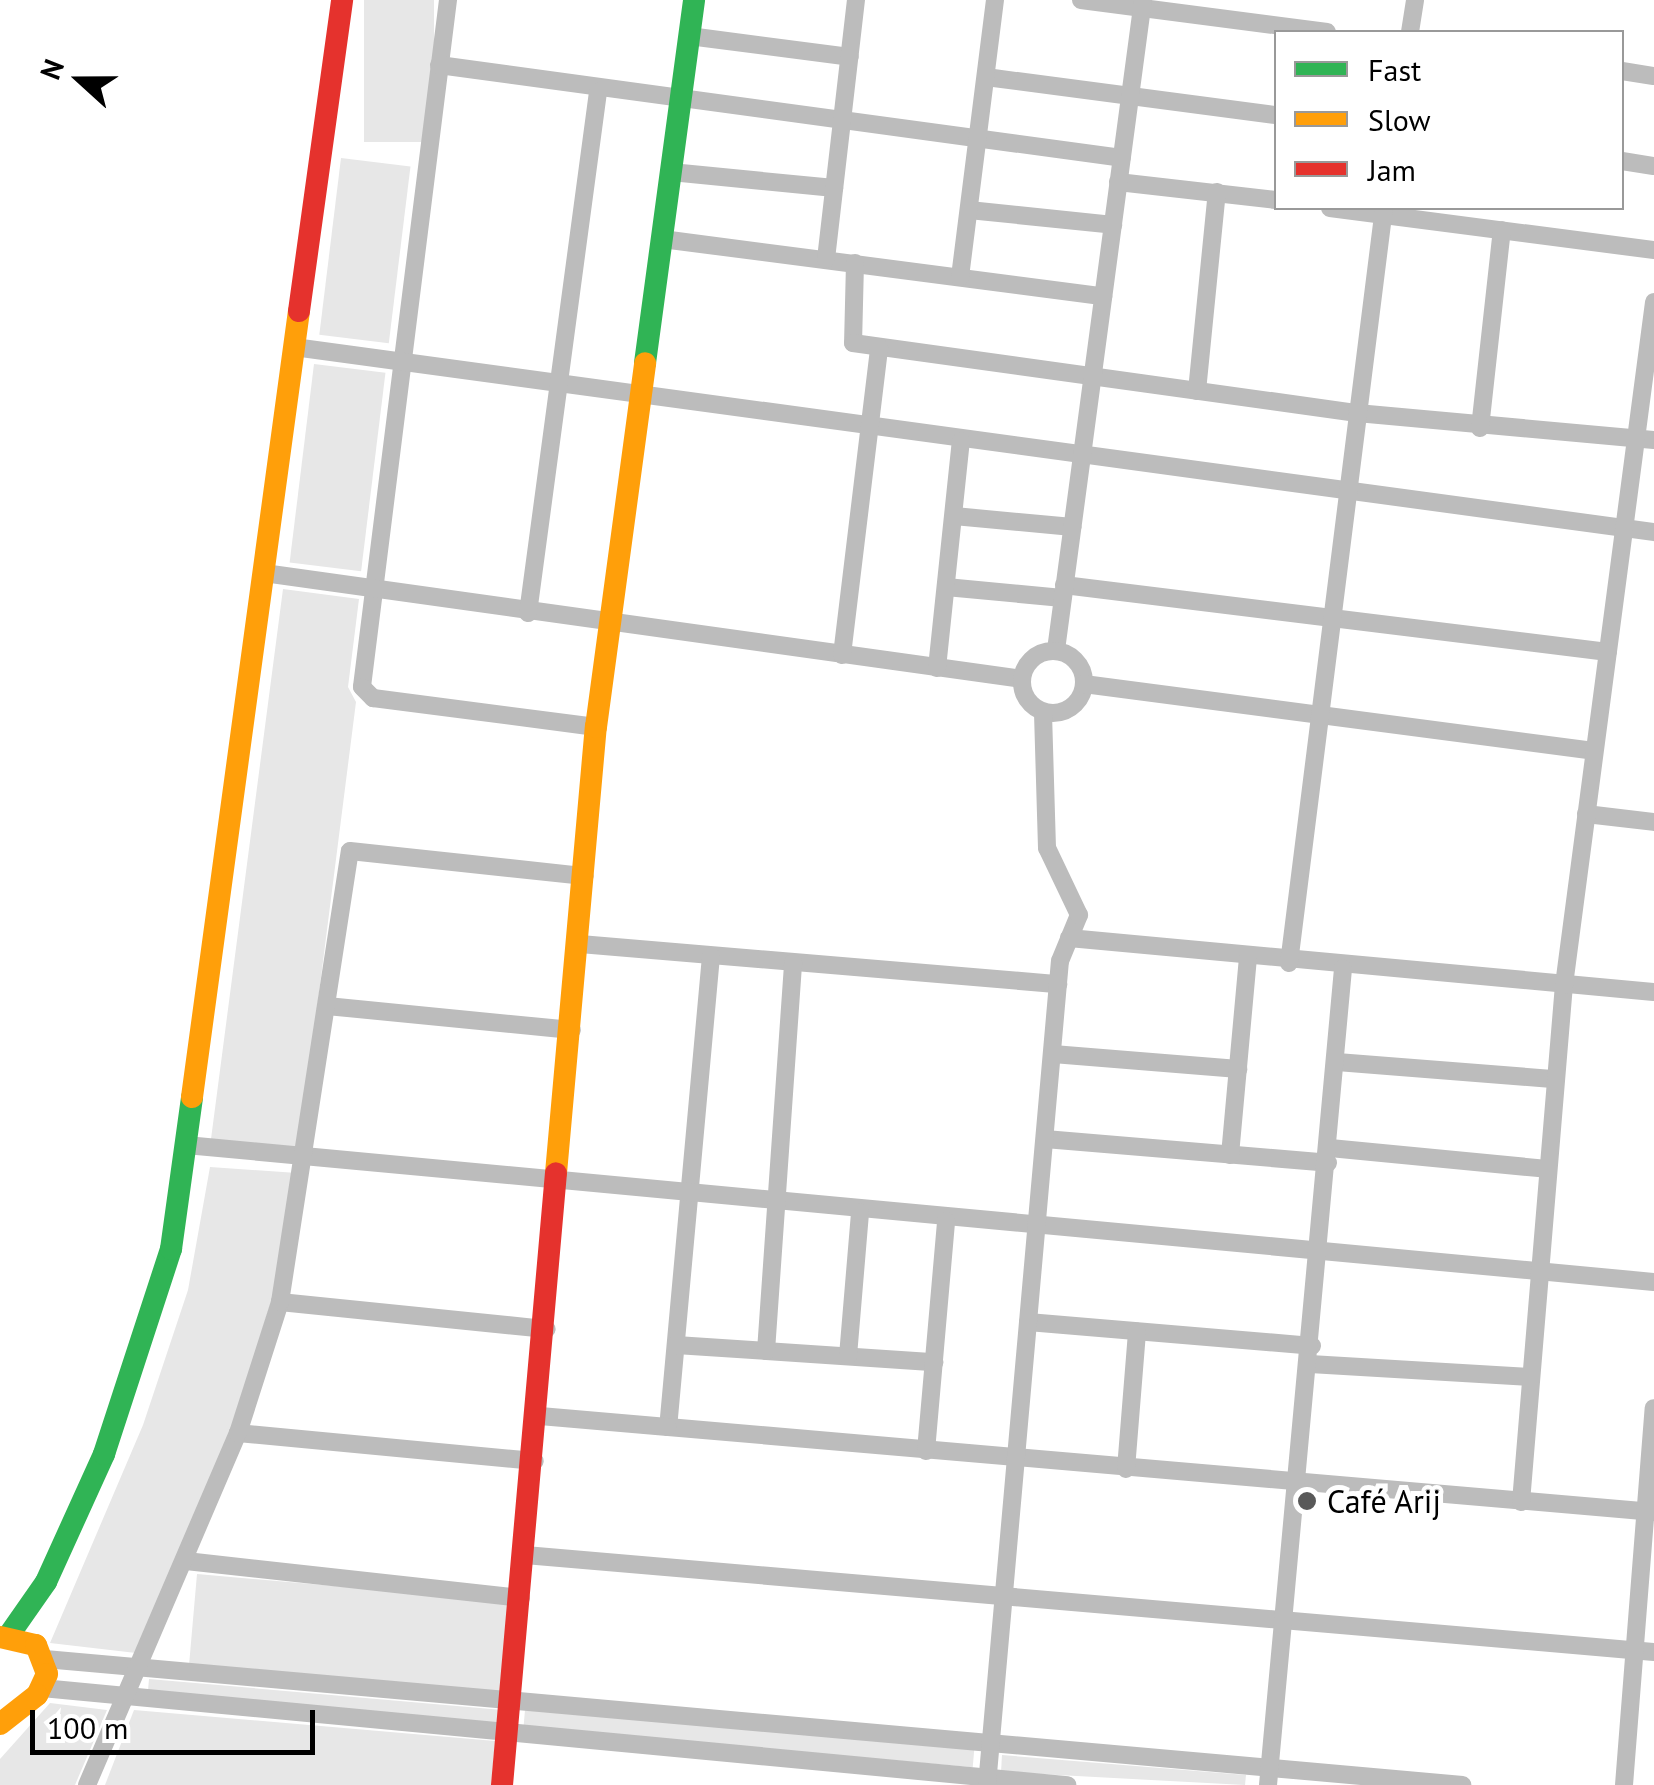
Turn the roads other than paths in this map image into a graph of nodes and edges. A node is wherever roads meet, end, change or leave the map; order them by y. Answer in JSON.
{"nodes":[{"id":1,"x":342,"y":0,"type":"edge"},
{"id":2,"x":448,"y":0,"type":"edge"},
{"id":3,"x":694,"y":0,"type":"edge"},
{"id":4,"x":856,"y":0,"type":"edge"},
{"id":5,"x":995,"y":0,"type":"edge"},
{"id":6,"x":1081,"y":0,"type":"edge"},
{"id":7,"x":1415,"y":0,"type":"edge"},
{"id":8,"x":1142,"y":4,"type":"edge"},
{"id":9,"x":1314,"y":30,"type":"edge"},
{"id":10,"x":1410,"y":30,"type":"edge"},
{"id":11,"x":689,"y":36,"type":"junction"},
{"id":12,"x":850,"y":57,"type":"junction"},
{"id":13,"x":440,"y":65,"type":"junction"},
{"id":14,"x":1624,"y":71,"type":"edge"},
{"id":15,"x":1654,"y":76,"type":"edge"},
{"id":16,"x":986,"y":77,"type":"junction"},
{"id":17,"x":598,"y":92,"type":"junction"},
{"id":18,"x":1130,"y":94,"type":"junction"},
{"id":19,"x":680,"y":102,"type":"junction"},
{"id":20,"x":1274,"y":115,"type":"edge"},
{"id":21,"x":842,"y":122,"type":"junction"},
{"id":22,"x":978,"y":140,"type":"junction"},
{"id":23,"x":1122,"y":158,"type":"junction"},
{"id":24,"x":1624,"y":162,"type":"edge"},
{"id":25,"x":1654,"y":166,"type":"edge"},
{"id":26,"x":671,"y":172,"type":"junction"},
{"id":27,"x":1118,"y":182,"type":"junction"},
{"id":28,"x":834,"y":188,"type":"junction"},
{"id":29,"x":1217,"y":192,"type":"junction"},
{"id":30,"x":1274,"y":200,"type":"edge"},
{"id":31,"x":969,"y":210,"type":"junction"},
{"id":32,"x":1384,"y":211,"type":"edge"},
{"id":33,"x":1112,"y":225,"type":"junction"},
{"id":34,"x":1502,"y":230,"type":"junction"},
{"id":35,"x":662,"y":238,"type":"junction"},
{"id":36,"x":1654,"y":250,"type":"edge"},
{"id":37,"x":826,"y":259,"type":"junction"},
{"id":38,"x":855,"y":263,"type":"junction"},
{"id":39,"x":960,"y":277,"type":"junction"},
{"id":40,"x":1103,"y":296,"type":"junction"},
{"id":41,"x":1654,"y":302,"type":"edge"},
{"id":42,"x":294,"y":346,"type":"junction"},
{"id":43,"x":879,"y":346,"type":"junction"},
{"id":44,"x":1650,"y":359,"type":"edge"},
{"id":45,"x":403,"y":360,"type":"junction"},
{"id":46,"x":1092,"y":376,"type":"junction"},
{"id":47,"x":558,"y":388,"type":"junction"},
{"id":48,"x":1197,"y":391,"type":"junction"},
{"id":49,"x":640,"y":398,"type":"junction"},
{"id":50,"x":1357,"y":413,"type":"junction"},
{"id":51,"x":1480,"y":428,"type":"junction"},
{"id":52,"x":870,"y":429,"type":"junction"},
{"id":53,"x":1645,"y":439,"type":"edge"},
{"id":54,"x":961,"y":442,"type":"junction"},
{"id":55,"x":1082,"y":458,"type":"junction"},
{"id":56,"x":1346,"y":492,"type":"junction"},
{"id":57,"x":954,"y":516,"type":"junction"},
{"id":58,"x":1072,"y":526,"type":"junction"},
{"id":59,"x":1625,"y":530,"type":"junction"},
{"id":60,"x":1654,"y":532,"type":"edge"},
{"id":61,"x":264,"y":574,"type":"junction"},
{"id":62,"x":946,"y":587,"type":"junction"},
{"id":63,"x":1063,"y":592,"type":"junction"},
{"id":64,"x":373,"y":593,"type":"junction"},
{"id":65,"x":528,"y":613,"type":"junction"},
{"id":66,"x":1329,"y":620,"type":"junction"},
{"id":67,"x":608,"y":623,"type":"junction"},
{"id":68,"x":1056,"y":650,"type":"junction"},
{"id":69,"x":1608,"y":652,"type":"junction"},
{"id":70,"x":842,"y":655,"type":"junction"},
{"id":71,"x":937,"y":668,"type":"junction"},
{"id":72,"x":1022,"y":679,"type":"junction"},
{"id":73,"x":1084,"y":684,"type":"junction"},
{"id":74,"x":1044,"y":712,"type":"junction"},
{"id":75,"x":1316,"y":718,"type":"junction"},
{"id":76,"x":596,"y":726,"type":"junction"},
{"id":77,"x":1594,"y":751,"type":"junction"},
{"id":78,"x":1586,"y":814,"type":"junction"},
{"id":79,"x":1654,"y":822,"type":"edge"},
{"id":80,"x":586,"y":876,"type":"junction"},
{"id":81,"x":1069,"y":938,"type":"junction"},
{"id":82,"x":580,"y":944,"type":"junction"},
{"id":83,"x":710,"y":956,"type":"junction"},
{"id":84,"x":1248,"y":958,"type":"junction"},
{"id":85,"x":793,"y":963,"type":"junction"},
{"id":86,"x":1289,"y":963,"type":"junction"},
{"id":87,"x":1343,"y":968,"type":"junction"},
{"id":88,"x":1058,"y":984,"type":"junction"},
{"id":89,"x":1564,"y":985,"type":"junction"},
{"id":90,"x":1654,"y":992,"type":"edge"},
{"id":91,"x":327,"y":1006,"type":"junction"},
{"id":92,"x":572,"y":1030,"type":"junction"},
{"id":93,"x":1053,"y":1054,"type":"junction"},
{"id":94,"x":1337,"y":1062,"type":"junction"},
{"id":95,"x":1238,"y":1069,"type":"junction"},
{"id":96,"x":1555,"y":1078,"type":"junction"},
{"id":97,"x":1045,"y":1139,"type":"junction"},
{"id":98,"x":186,"y":1145,"type":"junction"},
{"id":99,"x":1230,"y":1155,"type":"junction"},
{"id":100,"x":306,"y":1156,"type":"junction"},
{"id":101,"x":1329,"y":1156,"type":"junction"},
{"id":102,"x":1547,"y":1169,"type":"junction"},
{"id":103,"x":559,"y":1186,"type":"junction"},
{"id":104,"x":690,"y":1199,"type":"junction"},
{"id":105,"x":777,"y":1206,"type":"junction"},
{"id":106,"x":860,"y":1214,"type":"junction"},
{"id":107,"x":946,"y":1221,"type":"junction"},
{"id":108,"x":1037,"y":1229,"type":"junction"},
{"id":109,"x":1320,"y":1253,"type":"junction"},
{"id":110,"x":1538,"y":1272,"type":"junction"},
{"id":111,"x":1654,"y":1282,"type":"edge"},
{"id":112,"x":280,"y":1302,"type":"junction"},
{"id":113,"x":1028,"y":1322,"type":"junction"},
{"id":114,"x":547,"y":1329,"type":"junction"},
{"id":115,"x":1137,"y":1331,"type":"junction"},
{"id":116,"x":676,"y":1345,"type":"junction"},
{"id":117,"x":766,"y":1351,"type":"junction"},
{"id":118,"x":1311,"y":1355,"type":"junction"},
{"id":119,"x":848,"y":1356,"type":"junction"},
{"id":120,"x":934,"y":1362,"type":"junction"},
{"id":121,"x":1530,"y":1377,"type":"junction"},
{"id":122,"x":1654,"y":1408,"type":"edge"},
{"id":123,"x":540,"y":1416,"type":"junction"},
{"id":124,"x":668,"y":1427,"type":"junction"},
{"id":125,"x":238,"y":1433,"type":"junction"},
{"id":126,"x":926,"y":1451,"type":"junction"},
{"id":127,"x":1016,"y":1459,"type":"junction"},
{"id":128,"x":535,"y":1461,"type":"junction"},
{"id":129,"x":1126,"y":1469,"type":"junction"},
{"id":130,"x":1296,"y":1485,"type":"junction"},
{"id":131,"x":1521,"y":1502,"type":"junction"},
{"id":132,"x":1650,"y":1511,"type":"edge"},
{"id":133,"x":525,"y":1554,"type":"junction"},
{"id":134,"x":186,"y":1561,"type":"junction"},
{"id":135,"x":46,"y":1582,"type":"junction"},
{"id":136,"x":1002,"y":1596,"type":"junction"},
{"id":137,"x":520,"y":1598,"type":"junction"},
{"id":138,"x":1285,"y":1622,"type":"junction"},
{"id":139,"x":4,"y":1636,"type":"edge"},
{"id":140,"x":1634,"y":1650,"type":"junction"},
{"id":141,"x":41,"y":1652,"type":"junction"},
{"id":142,"x":1654,"y":1652,"type":"edge"},
{"id":143,"x":137,"y":1668,"type":"junction"},
{"id":144,"x":42,"y":1688,"type":"junction"},
{"id":145,"x":124,"y":1701,"type":"junction"},
{"id":146,"x":509,"y":1702,"type":"junction"},
{"id":147,"x":12,"y":1704,"type":"edge"},
{"id":148,"x":0,"y":1724,"type":"edge"},
{"id":149,"x":506,"y":1735,"type":"junction"},
{"id":150,"x":990,"y":1745,"type":"junction"},
{"id":151,"x":1268,"y":1777,"type":"edge"},
{"id":152,"x":987,"y":1782,"type":"edge"},
{"id":153,"x":87,"y":1785,"type":"edge"},
{"id":154,"x":502,"y":1785,"type":"edge"},
{"id":155,"x":1067,"y":1785,"type":"edge"},
{"id":156,"x":1462,"y":1785,"type":"edge"},
{"id":157,"x":1624,"y":1785,"type":"edge"}],
"edges":[{"from":1,"to":42,"type":"main road"},
{"from":2,"to":13,"type":"street"},
{"from":3,"to":11,"type":"main road"},
{"from":4,"to":12,"type":"street"},
{"from":5,"to":16,"type":"street"},
{"from":6,"to":8,"type":"street"},
{"from":7,"to":10,"type":"street"},
{"from":8,"to":9,"type":"street"},
{"from":8,"to":18,"type":"street"},
{"from":11,"to":12,"type":"street"},
{"from":11,"to":19,"type":"main road"},
{"from":12,"to":21,"type":"street"},
{"from":13,"to":17,"type":"street"},
{"from":13,"to":45,"type":"street"},
{"from":14,"to":15,"type":"street"},
{"from":16,"to":18,"type":"street"},
{"from":16,"to":22,"type":"street"},
{"from":17,"to":19,"type":"street"},
{"from":17,"to":47,"type":"street"},
{"from":18,"to":20,"type":"street"},
{"from":18,"to":23,"type":"street"},
{"from":19,"to":21,"type":"street"},
{"from":19,"to":26,"type":"main road"},
{"from":21,"to":22,"type":"street"},
{"from":21,"to":28,"type":"street"},
{"from":22,"to":23,"type":"street"},
{"from":22,"to":31,"type":"street"},
{"from":23,"to":27,"type":"street"},
{"from":24,"to":25,"type":"street"},
{"from":26,"to":28,"type":"street"},
{"from":26,"to":35,"type":"main road"},
{"from":27,"to":29,"type":"street"},
{"from":27,"to":33,"type":"street"},
{"from":28,"to":37,"type":"street"},
{"from":29,"to":30,"type":"street"},
{"from":29,"to":48,"type":"street"},
{"from":31,"to":33,"type":"street"},
{"from":31,"to":39,"type":"street"},
{"from":32,"to":34,"type":"street"},
{"from":32,"to":50,"type":"street"},
{"from":33,"to":40,"type":"street"},
{"from":34,"to":36,"type":"street"},
{"from":34,"to":51,"type":"street"},
{"from":35,"to":37,"type":"street"},
{"from":35,"to":49,"type":"main road"},
{"from":37,"to":38,"type":"street"},
{"from":38,"to":39,"type":"street"},
{"from":38,"to":43,"type":"street"},
{"from":39,"to":40,"type":"street"},
{"from":40,"to":46,"type":"street"},
{"from":41,"to":44,"type":"street"},
{"from":42,"to":45,"type":"street"},
{"from":42,"to":61,"type":"main road"},
{"from":43,"to":46,"type":"street"},
{"from":43,"to":52,"type":"street"},
{"from":44,"to":53,"type":"street"},
{"from":45,"to":47,"type":"street"},
{"from":45,"to":64,"type":"street"},
{"from":46,"to":48,"type":"street"},
{"from":46,"to":55,"type":"street"},
{"from":47,"to":49,"type":"street"},
{"from":47,"to":65,"type":"street"},
{"from":48,"to":50,"type":"street"},
{"from":49,"to":52,"type":"street"},
{"from":49,"to":67,"type":"main road"},
{"from":50,"to":51,"type":"street"},
{"from":50,"to":56,"type":"street"},
{"from":51,"to":53,"type":"street"},
{"from":52,"to":54,"type":"street"},
{"from":52,"to":70,"type":"street"},
{"from":53,"to":59,"type":"street"},
{"from":54,"to":55,"type":"street"},
{"from":54,"to":57,"type":"street"},
{"from":55,"to":56,"type":"street"},
{"from":55,"to":58,"type":"street"},
{"from":56,"to":59,"type":"street"},
{"from":56,"to":66,"type":"street"},
{"from":57,"to":58,"type":"street"},
{"from":57,"to":62,"type":"street"},
{"from":58,"to":63,"type":"street"},
{"from":59,"to":60,"type":"street"},
{"from":59,"to":69,"type":"street"},
{"from":61,"to":64,"type":"street"},
{"from":61,"to":98,"type":"main road"},
{"from":62,"to":63,"type":"street"},
{"from":62,"to":71,"type":"street"},
{"from":63,"to":66,"type":"street"},
{"from":63,"to":68,"type":"street"},
{"from":64,"to":65,"type":"street"},
{"from":64,"to":76,"type":"street"},
{"from":65,"to":67,"type":"street"},
{"from":66,"to":69,"type":"street"},
{"from":66,"to":75,"type":"street"},
{"from":67,"to":70,"type":"street"},
{"from":67,"to":76,"type":"main road"},
{"from":68,"to":72,"type":"street"},
{"from":68,"to":73,"type":"street"},
{"from":69,"to":77,"type":"street"},
{"from":70,"to":71,"type":"street"},
{"from":71,"to":72,"type":"street"},
{"from":72,"to":74,"type":"street"},
{"from":73,"to":74,"type":"street"},
{"from":73,"to":75,"type":"street"},
{"from":74,"to":81,"type":"street"},
{"from":75,"to":77,"type":"street"},
{"from":75,"to":86,"type":"street"},
{"from":76,"to":80,"type":"main road"},
{"from":77,"to":78,"type":"street"},
{"from":78,"to":79,"type":"street"},
{"from":78,"to":89,"type":"street"},
{"from":80,"to":82,"type":"main road"},
{"from":80,"to":91,"type":"street"},
{"from":81,"to":84,"type":"street"},
{"from":81,"to":88,"type":"street"},
{"from":82,"to":83,"type":"street"},
{"from":82,"to":92,"type":"main road"},
{"from":83,"to":85,"type":"street"},
{"from":83,"to":104,"type":"street"},
{"from":84,"to":86,"type":"street"},
{"from":84,"to":95,"type":"street"},
{"from":85,"to":88,"type":"street"},
{"from":85,"to":105,"type":"street"},
{"from":86,"to":87,"type":"street"},
{"from":87,"to":89,"type":"street"},
{"from":87,"to":94,"type":"street"},
{"from":88,"to":93,"type":"street"},
{"from":89,"to":90,"type":"street"},
{"from":89,"to":96,"type":"street"},
{"from":91,"to":92,"type":"street"},
{"from":91,"to":100,"type":"street"},
{"from":92,"to":103,"type":"main road"},
{"from":93,"to":95,"type":"street"},
{"from":93,"to":97,"type":"street"},
{"from":94,"to":96,"type":"street"},
{"from":94,"to":101,"type":"street"},
{"from":95,"to":99,"type":"street"},
{"from":96,"to":102,"type":"street"},
{"from":97,"to":99,"type":"street"},
{"from":97,"to":108,"type":"street"},
{"from":98,"to":100,"type":"street"},
{"from":98,"to":135,"type":"main road"},
{"from":99,"to":101,"type":"street"},
{"from":100,"to":103,"type":"street"},
{"from":100,"to":112,"type":"street"},
{"from":101,"to":102,"type":"street"},
{"from":101,"to":109,"type":"street"},
{"from":102,"to":110,"type":"street"},
{"from":103,"to":104,"type":"street"},
{"from":103,"to":114,"type":"main road"},
{"from":104,"to":105,"type":"street"},
{"from":104,"to":116,"type":"street"},
{"from":105,"to":106,"type":"street"},
{"from":105,"to":117,"type":"street"},
{"from":106,"to":107,"type":"street"},
{"from":106,"to":119,"type":"street"},
{"from":107,"to":108,"type":"street"},
{"from":107,"to":120,"type":"street"},
{"from":108,"to":109,"type":"street"},
{"from":108,"to":113,"type":"street"},
{"from":109,"to":110,"type":"street"},
{"from":109,"to":118,"type":"street"},
{"from":110,"to":111,"type":"street"},
{"from":110,"to":121,"type":"street"},
{"from":112,"to":114,"type":"street"},
{"from":112,"to":125,"type":"street"},
{"from":113,"to":115,"type":"street"},
{"from":113,"to":127,"type":"street"},
{"from":114,"to":123,"type":"main road"},
{"from":115,"to":118,"type":"street"},
{"from":115,"to":129,"type":"street"},
{"from":116,"to":117,"type":"street"},
{"from":116,"to":124,"type":"street"},
{"from":117,"to":119,"type":"street"},
{"from":118,"to":121,"type":"street"},
{"from":118,"to":130,"type":"street"},
{"from":119,"to":120,"type":"street"},
{"from":120,"to":126,"type":"street"},
{"from":121,"to":131,"type":"street"},
{"from":122,"to":132,"type":"street"},
{"from":123,"to":124,"type":"street"},
{"from":123,"to":128,"type":"main road"},
{"from":124,"to":126,"type":"street"},
{"from":125,"to":128,"type":"street"},
{"from":125,"to":134,"type":"street"},
{"from":126,"to":127,"type":"street"},
{"from":127,"to":129,"type":"street"},
{"from":127,"to":136,"type":"street"},
{"from":128,"to":133,"type":"main road"},
{"from":129,"to":130,"type":"street"},
{"from":130,"to":131,"type":"street"},
{"from":130,"to":138,"type":"street"},
{"from":131,"to":132,"type":"street"},
{"from":132,"to":140,"type":"street"},
{"from":133,"to":136,"type":"street"},
{"from":133,"to":137,"type":"main road"},
{"from":134,"to":137,"type":"street"},
{"from":134,"to":143,"type":"street"},
{"from":135,"to":139,"type":"main road"},
{"from":135,"to":141,"type":"main road"},
{"from":136,"to":138,"type":"street"},
{"from":136,"to":150,"type":"street"},
{"from":137,"to":146,"type":"main road"},
{"from":138,"to":140,"type":"street"},
{"from":138,"to":151,"type":"street"},
{"from":139,"to":141,"type":"main road"},
{"from":140,"to":142,"type":"street"},
{"from":140,"to":157,"type":"street"},
{"from":141,"to":143,"type":"street"},
{"from":141,"to":144,"type":"main road"},
{"from":143,"to":145,"type":"street"},
{"from":143,"to":146,"type":"street"},
{"from":144,"to":145,"type":"street"},
{"from":144,"to":147,"type":"main road"},
{"from":145,"to":149,"type":"street"},
{"from":145,"to":153,"type":"street"},
{"from":146,"to":149,"type":"main road"},
{"from":146,"to":150,"type":"street"},
{"from":147,"to":148,"type":"main road"},
{"from":149,"to":152,"type":"street"},
{"from":149,"to":154,"type":"main road"},
{"from":150,"to":151,"type":"street"},
{"from":150,"to":152,"type":"street"},
{"from":151,"to":156,"type":"street"},
{"from":152,"to":155,"type":"street"}]}
